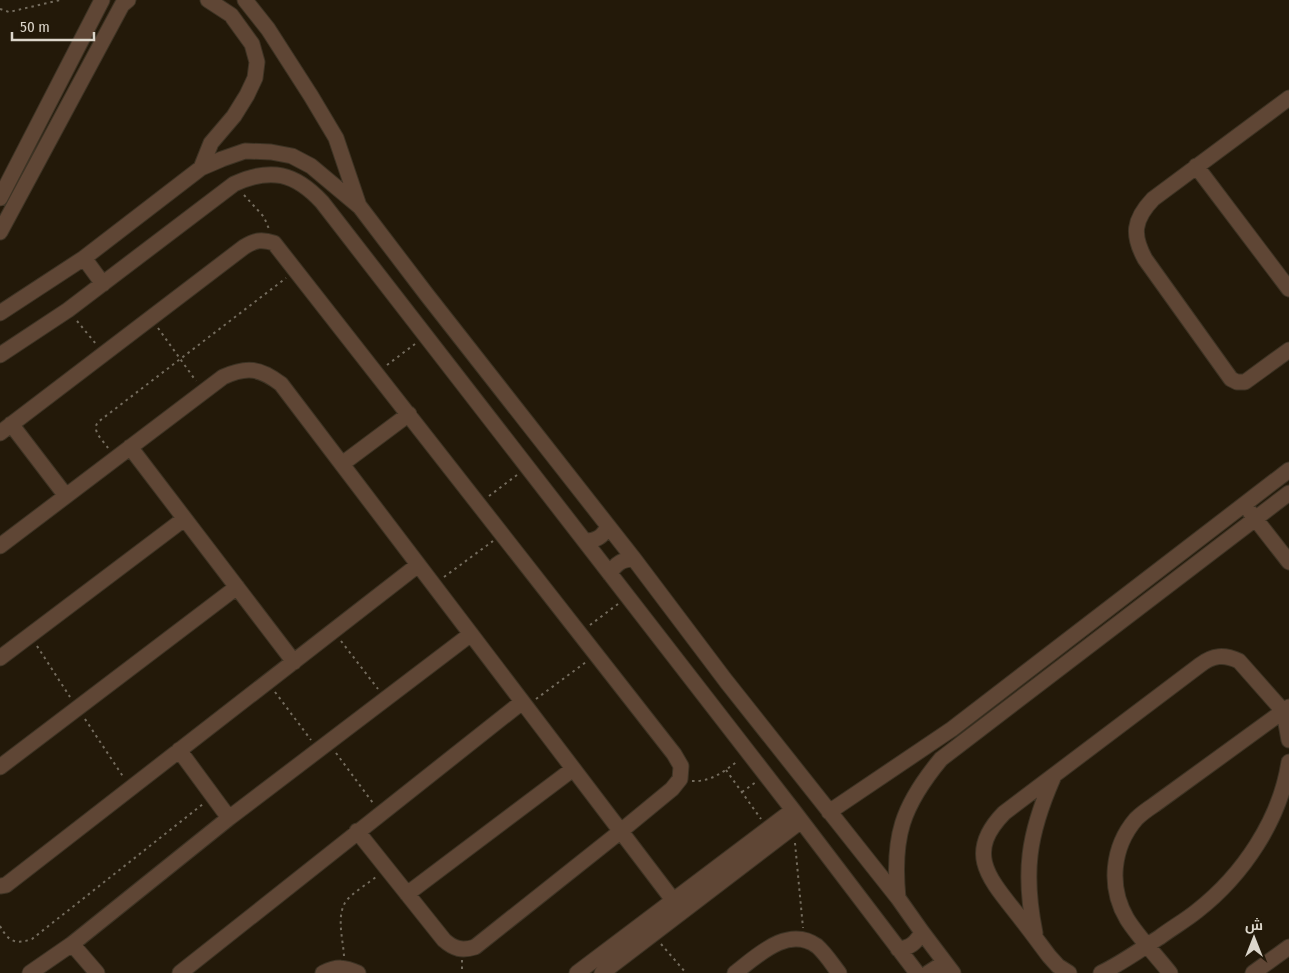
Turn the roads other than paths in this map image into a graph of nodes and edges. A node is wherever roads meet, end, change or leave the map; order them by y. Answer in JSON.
{"nodes":[{"id":1,"x":102,"y":0,"type":"edge"},
{"id":2,"x":128,"y":0,"type":"edge"},
{"id":3,"x":208,"y":0,"type":"edge"},
{"id":4,"x":245,"y":0,"type":"edge"},
{"id":5,"x":1289,"y":98,"type":"edge"},
{"id":6,"x":1196,"y":166,"type":"junction"},
{"id":7,"x":201,"y":168,"type":"junction"},
{"id":8,"x":0,"y":198,"type":"edge"},
{"id":9,"x":360,"y":207,"type":"junction"},
{"id":10,"x":0,"y":232,"type":"edge"},
{"id":11,"x":84,"y":258,"type":"junction"},
{"id":12,"x":102,"y":284,"type":"junction"},
{"id":13,"x":1289,"y":289,"type":"edge"},
{"id":14,"x":0,"y":313,"type":"edge"},
{"id":15,"x":1289,"y":350,"type":"edge"},
{"id":16,"x":0,"y":356,"type":"edge"},
{"id":17,"x":409,"y":414,"type":"junction"},
{"id":18,"x":6,"y":429,"type":"edge"},
{"id":19,"x":130,"y":447,"type":"junction"},
{"id":20,"x":342,"y":464,"type":"junction"},
{"id":21,"x":1289,"y":470,"type":"edge"},
{"id":22,"x":1289,"y":493,"type":"edge"},
{"id":23,"x":66,"y":496,"type":"junction"},
{"id":24,"x":1244,"y":505,"type":"junction"},
{"id":25,"x":184,"y":519,"type":"junction"},
{"id":26,"x":1256,"y":519,"type":"junction"},
{"id":27,"x":608,"y":526,"type":"junction"},
{"id":28,"x":585,"y":541,"type":"junction"},
{"id":29,"x":0,"y":546,"type":"edge"},
{"id":30,"x":634,"y":559,"type":"junction"},
{"id":31,"x":1289,"y":562,"type":"edge"},
{"id":32,"x":418,"y":565,"type":"junction"},
{"id":33,"x":610,"y":574,"type":"junction"},
{"id":34,"x":237,"y":587,"type":"junction"},
{"id":35,"x":471,"y":634,"type":"junction"},
{"id":36,"x":0,"y":658,"type":"edge"},
{"id":37,"x":294,"y":662,"type":"junction"},
{"id":38,"x":524,"y":704,"type":"junction"},
{"id":39,"x":1286,"y":710,"type":"edge"},
{"id":40,"x":1289,"y":740,"type":"edge"},
{"id":41,"x":179,"y":750,"type":"junction"},
{"id":42,"x":1289,"y":762,"type":"edge"},
{"id":43,"x":0,"y":767,"type":"edge"},
{"id":44,"x":573,"y":769,"type":"junction"},
{"id":45,"x":1053,"y":777,"type":"junction"},
{"id":46,"x":829,"y":812,"type":"junction"},
{"id":47,"x":229,"y":818,"type":"junction"},
{"id":48,"x":796,"y":820,"type":"junction"},
{"id":49,"x":357,"y":831,"type":"junction"},
{"id":50,"x":621,"y":831,"type":"junction"},
{"id":51,"x":751,"y":851,"type":"junction"},
{"id":52,"x":0,"y":886,"type":"edge"},
{"id":53,"x":407,"y":894,"type":"junction"},
{"id":54,"x":898,"y":898,"type":"junction"},
{"id":55,"x":673,"y":900,"type":"junction"},
{"id":56,"x":922,"y":932,"type":"junction"},
{"id":57,"x":1035,"y":937,"type":"junction"},
{"id":58,"x":72,"y":944,"type":"junction"},
{"id":59,"x":1148,"y":945,"type":"junction"},
{"id":60,"x":1289,"y":947,"type":"edge"},
{"id":61,"x":898,"y":948,"type":"junction"},
{"id":62,"x":950,"y":969,"type":"edge"},
{"id":63,"x":352,"y":970,"type":"edge"},
{"id":64,"x":182,"y":972,"type":"edge"},
{"id":65,"x":30,"y":973,"type":"edge"},
{"id":66,"x":97,"y":973,"type":"edge"},
{"id":67,"x":324,"y":973,"type":"edge"},
{"id":68,"x":577,"y":973,"type":"edge"},
{"id":69,"x":602,"y":973,"type":"edge"},
{"id":70,"x":735,"y":973,"type":"edge"},
{"id":71,"x":839,"y":973,"type":"edge"},
{"id":72,"x":917,"y":973,"type":"edge"},
{"id":73,"x":928,"y":973,"type":"edge"},
{"id":74,"x":1069,"y":973,"type":"edge"},
{"id":75,"x":1101,"y":973,"type":"edge"},
{"id":76,"x":1170,"y":973,"type":"edge"},
{"id":77,"x":1253,"y":973,"type":"edge"}],
"edges":[{"from":1,"to":8,"type":"street"},
{"from":2,"to":10,"type":"street"},
{"from":3,"to":7,"type":"street"},
{"from":4,"to":9,"type":"street"},
{"from":5,"to":6,"type":"street"},
{"from":6,"to":13,"type":"street"},
{"from":6,"to":15,"type":"street"},
{"from":7,"to":9,"type":"street"},
{"from":7,"to":11,"type":"street"},
{"from":9,"to":27,"type":"street"},
{"from":11,"to":12,"type":"street"},
{"from":11,"to":14,"type":"street"},
{"from":12,"to":16,"type":"street"},
{"from":12,"to":28,"type":"street"},
{"from":17,"to":18,"type":"street"},
{"from":17,"to":20,"type":"street"},
{"from":17,"to":50,"type":"street"},
{"from":18,"to":23,"type":"street"},
{"from":19,"to":20,"type":"street"},
{"from":19,"to":23,"type":"street"},
{"from":19,"to":25,"type":"street"},
{"from":20,"to":32,"type":"street"},
{"from":21,"to":24,"type":"street"},
{"from":22,"to":26,"type":"street"},
{"from":23,"to":29,"type":"street"},
{"from":24,"to":26,"type":"street"},
{"from":24,"to":46,"type":"street"},
{"from":25,"to":34,"type":"street"},
{"from":25,"to":36,"type":"street"},
{"from":26,"to":31,"type":"street"},
{"from":26,"to":54,"type":"street"},
{"from":27,"to":28,"type":"street"},
{"from":27,"to":30,"type":"street"},
{"from":28,"to":33,"type":"street"},
{"from":30,"to":33,"type":"street"},
{"from":30,"to":46,"type":"street"},
{"from":32,"to":35,"type":"street"},
{"from":32,"to":37,"type":"street"},
{"from":33,"to":48,"type":"street"},
{"from":34,"to":37,"type":"street"},
{"from":34,"to":43,"type":"street"},
{"from":35,"to":38,"type":"street"},
{"from":35,"to":47,"type":"street"},
{"from":37,"to":41,"type":"street"},
{"from":38,"to":44,"type":"street"},
{"from":38,"to":49,"type":"street"},
{"from":39,"to":40,"type":"street"},
{"from":39,"to":45,"type":"street"},
{"from":39,"to":59,"type":"street"},
{"from":41,"to":47,"type":"street"},
{"from":41,"to":52,"type":"street"},
{"from":42,"to":59,"type":"street"},
{"from":44,"to":50,"type":"street"},
{"from":44,"to":53,"type":"street"},
{"from":45,"to":57,"type":"street"},
{"from":45,"to":57,"type":"street"},
{"from":46,"to":54,"type":"street"},
{"from":47,"to":58,"type":"street"},
{"from":48,"to":51,"type":"street"},
{"from":48,"to":51,"type":"street"},
{"from":48,"to":61,"type":"street"},
{"from":49,"to":53,"type":"street"},
{"from":49,"to":64,"type":"street"},
{"from":50,"to":53,"type":"street"},
{"from":50,"to":55,"type":"street"},
{"from":51,"to":55,"type":"street"},
{"from":51,"to":69,"type":"street"},
{"from":54,"to":56,"type":"street"},
{"from":55,"to":68,"type":"street"},
{"from":56,"to":61,"type":"street"},
{"from":56,"to":62,"type":"street"},
{"from":57,"to":74,"type":"street"},
{"from":58,"to":65,"type":"street"},
{"from":58,"to":66,"type":"street"},
{"from":59,"to":75,"type":"street"},
{"from":59,"to":76,"type":"street"},
{"from":60,"to":77,"type":"street"},
{"from":61,"to":72,"type":"street"},
{"from":62,"to":73,"type":"street"},
{"from":63,"to":67,"type":"street"},
{"from":70,"to":71,"type":"street"}]}
